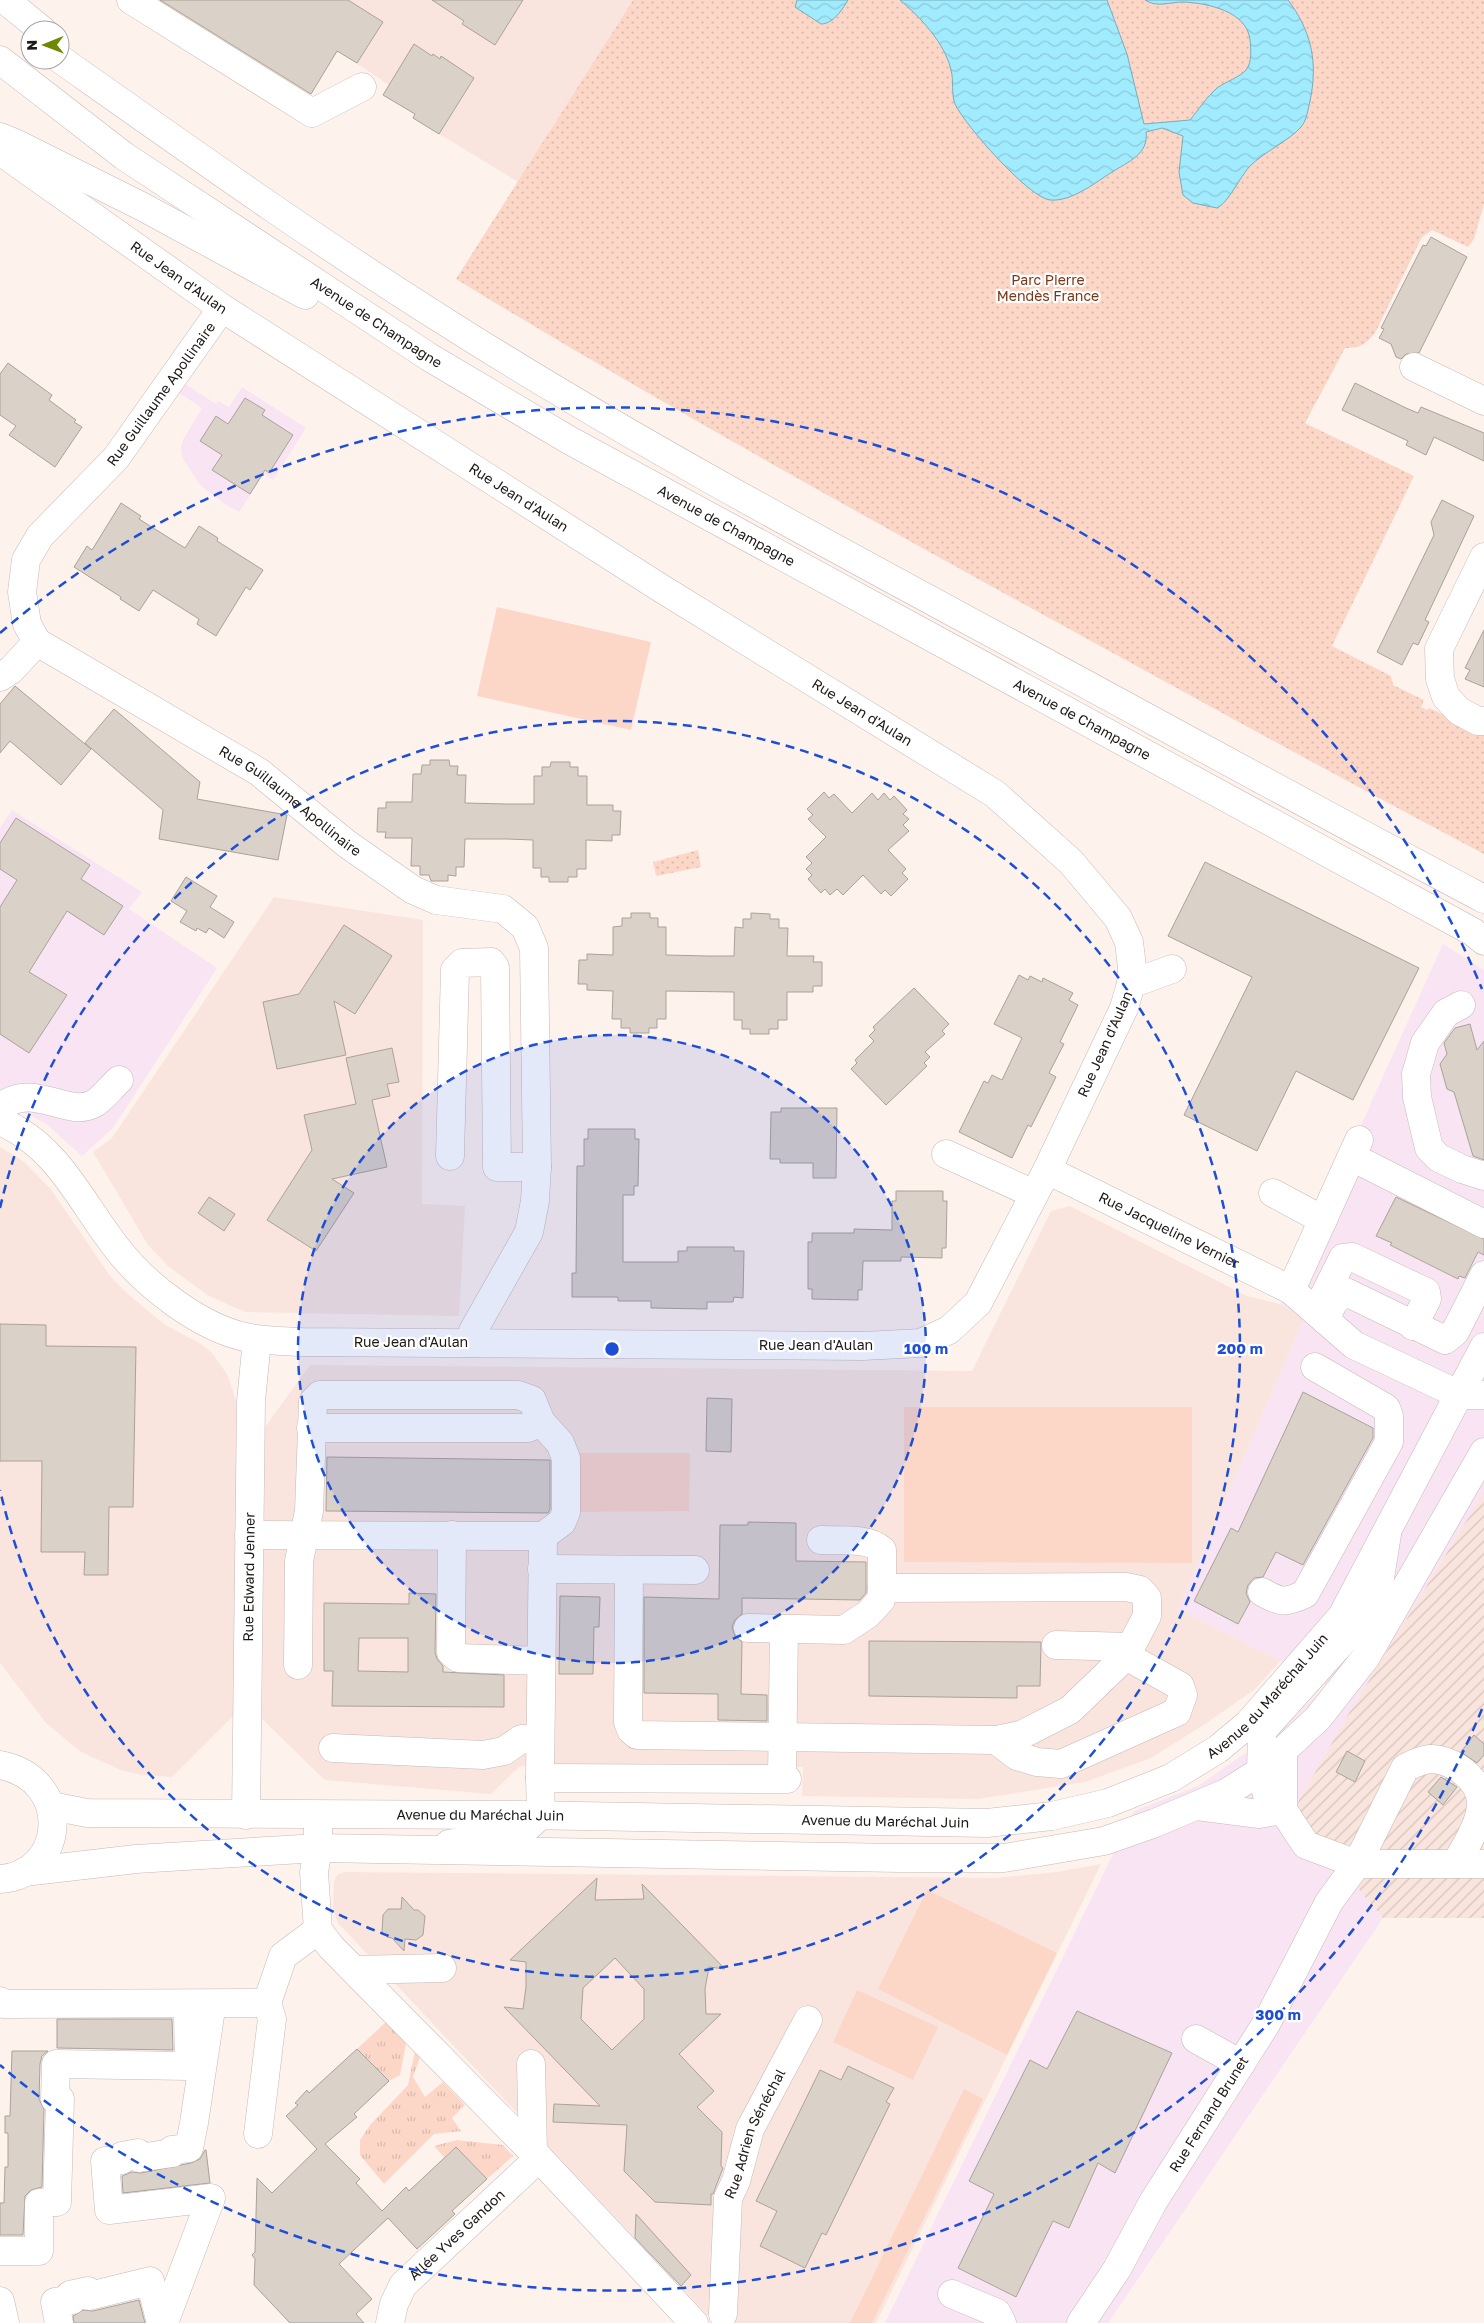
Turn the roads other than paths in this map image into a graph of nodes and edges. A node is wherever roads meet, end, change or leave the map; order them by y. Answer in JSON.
{"nodes":[{"id":1,"x":4,"y":0,"type":"edge"},
{"id":2,"x":131,"y":0,"type":"edge"},
{"id":3,"x":0,"y":15,"type":"edge"},
{"id":4,"x":29,"y":20,"type":"edge"},
{"id":5,"x":20,"y":30,"type":"edge"},
{"id":6,"x":70,"y":52,"type":"edge"},
{"id":7,"x":0,"y":60,"type":"edge"},
{"id":8,"x":70,"y":66,"type":"edge"},
{"id":9,"x":362,"y":87,"type":"dead end"},
{"id":10,"x":1,"y":147,"type":"edge"},
{"id":11,"x":225,"y":176,"type":"junction"},
{"id":12,"x":222,"y":308,"type":"junction"},
{"id":13,"x":407,"y":342,"type":"junction"},
{"id":14,"x":1414,"y":367,"type":"dead end"},
{"id":15,"x":1484,"y":401,"type":"edge"},
{"id":16,"x":1484,"y":557,"type":"edge"},
{"id":17,"x":36,"y":642,"type":"junction"},
{"id":18,"x":5,"y":666,"type":"edge"},
{"id":19,"x":1484,"y":721,"type":"edge"},
{"id":20,"x":1484,"y":899,"type":"edge"},
{"id":21,"x":1484,"y":941,"type":"edge"},
{"id":22,"x":1172,"y":968,"type":"dead end"},
{"id":23,"x":1131,"y":984,"type":"junction"},
{"id":24,"x":1462,"y":1005,"type":"dead end"},
{"id":25,"x":119,"y":1080,"type":"dead end"},
{"id":26,"x":0,"y":1108,"type":"edge"},
{"id":27,"x":0,"y":1121,"type":"edge"},
{"id":28,"x":946,"y":1154,"type":"dead end"},
{"id":29,"x":450,"y":1156,"type":"dead end"},
{"id":30,"x":537,"y":1167,"type":"junction"},
{"id":31,"x":1484,"y":1176,"type":"edge"},
{"id":32,"x":1041,"y":1182,"type":"junction"},
{"id":33,"x":1273,"y":1193,"type":"dead end"},
{"id":34,"x":1323,"y":1220,"type":"junction"},
{"id":35,"x":1484,"y":1224,"type":"edge"},
{"id":36,"x":1484,"y":1275,"type":"edge"},
{"id":37,"x":1291,"y":1290,"type":"junction"},
{"id":38,"x":1320,"y":1316,"type":"junction"},
{"id":39,"x":1413,"y":1326,"type":"junction"},
{"id":40,"x":257,"y":1340,"type":"junction"},
{"id":41,"x":472,"y":1343,"type":"junction"},
{"id":42,"x":1484,"y":1347,"type":"edge"},
{"id":43,"x":1316,"y":1367,"type":"dead end"},
{"id":44,"x":1406,"y":1368,"type":"junction"},
{"id":45,"x":1472,"y":1395,"type":"edge"},
{"id":46,"x":1386,"y":1408,"type":"junction"},
{"id":47,"x":1484,"y":1452,"type":"edge"},
{"id":48,"x":1388,"y":1533,"type":"junction"},
{"id":49,"x":250,"y":1535,"type":"junction"},
{"id":50,"x":304,"y":1535,"type":"junction"},
{"id":51,"x":452,"y":1536,"type":"junction"},
{"id":52,"x":543,"y":1536,"type":"junction"},
{"id":53,"x":821,"y":1540,"type":"dead end"},
{"id":54,"x":542,"y":1569,"type":"junction"},
{"id":55,"x":629,"y":1570,"type":"junction"},
{"id":56,"x":695,"y":1570,"type":"dead end"},
{"id":57,"x":882,"y":1588,"type":"junction"},
{"id":58,"x":1262,"y":1592,"type":"dead end"},
{"id":59,"x":748,"y":1628,"type":"dead end"},
{"id":60,"x":784,"y":1629,"type":"junction"},
{"id":61,"x":1056,"y":1646,"type":"dead end"},
{"id":62,"x":1129,"y":1651,"type":"junction"},
{"id":63,"x":541,"y":1661,"type":"junction"},
{"id":64,"x":298,"y":1665,"type":"dead end"},
{"id":65,"x":782,"y":1737,"type":"junction"},
{"id":66,"x":540,"y":1740,"type":"junction"},
{"id":67,"x":996,"y":1740,"type":"junction"},
{"id":68,"x":332,"y":1748,"type":"dead end"},
{"id":69,"x":1283,"y":1751,"type":"junction"},
{"id":70,"x":0,"y":1764,"type":"edge"},
{"id":71,"x":1261,"y":1771,"type":"junction"},
{"id":72,"x":540,"y":1778,"type":"junction"},
{"id":73,"x":51,"y":1806,"type":"junction"},
{"id":74,"x":1197,"y":1806,"type":"junction"},
{"id":75,"x":1283,"y":1810,"type":"junction"},
{"id":76,"x":246,"y":1815,"type":"junction"},
{"id":77,"x":318,"y":1815,"type":"junction"},
{"id":78,"x":533,"y":1822,"type":"junction"},
{"id":79,"x":318,"y":1848,"type":"junction"},
{"id":80,"x":421,"y":1850,"type":"junction"},
{"id":81,"x":1357,"y":1864,"type":"junction"},
{"id":82,"x":1456,"y":1864,"type":"junction"},
{"id":83,"x":1484,"y":1864,"type":"edge"},
{"id":84,"x":12,"y":1876,"type":"edge"},
{"id":85,"x":318,"y":1930,"type":"junction"},
{"id":86,"x":442,"y":1968,"type":"dead end"},
{"id":87,"x":354,"y":1970,"type":"junction"},
{"id":88,"x":268,"y":2003,"type":"junction"},
{"id":89,"x":1,"y":2004,"type":"edge"},
{"id":90,"x":808,"y":2020,"type":"dead end"},
{"id":91,"x":1196,"y":2039,"type":"dead end"},
{"id":92,"x":531,"y":2064,"type":"dead end"},
{"id":93,"x":1241,"y":2064,"type":"junction"},
{"id":94,"x":258,"y":2134,"type":"dead end"},
{"id":95,"x":536,"y":2155,"type":"junction"},
{"id":96,"x":0,"y":2251,"type":"edge"},
{"id":97,"x":952,"y":2294,"type":"dead end"},
{"id":98,"x":0,"y":2301,"type":"edge"},
{"id":99,"x":724,"y":2317,"type":"edge"},
{"id":100,"x":5,"y":2323,"type":"edge"},
{"id":101,"x":58,"y":2323,"type":"edge"},
{"id":102,"x":163,"y":2323,"type":"edge"},
{"id":103,"x":390,"y":2323,"type":"edge"},
{"id":104,"x":694,"y":2323,"type":"edge"},
{"id":105,"x":1002,"y":2323,"type":"edge"},
{"id":106,"x":1081,"y":2323,"type":"edge"}],
"edges":[{"from":1,"to":4,"type":"street"},
{"from":2,"to":9,"type":"street"},
{"from":3,"to":5,"type":"street"},
{"from":6,"to":11,"type":"street"},
{"from":7,"to":13,"type":"street","name":"Avenue de Champagne"},
{"from":8,"to":11,"type":"street"},
{"from":10,"to":12,"type":"street","name":"Rue Jean d'Aulan"},
{"from":10,"to":13,"type":"street"},
{"from":11,"to":20,"type":"street"},
{"from":12,"to":17,"type":"street","name":"Rue Guillaume Apollinaire"},
{"from":12,"to":23,"type":"street","name":"Rue Jean d'Aulan"},
{"from":13,"to":21,"type":"street","name":"Avenue de Champagne"},
{"from":14,"to":15,"type":"street"},
{"from":16,"to":19,"type":"street"},
{"from":17,"to":18,"type":"street"},
{"from":17,"to":30,"type":"street","name":"Rue Guillaume Apollinaire"},
{"from":22,"to":23,"type":"street"},
{"from":23,"to":32,"type":"street","name":"Rue Jean d'Aulan"},
{"from":24,"to":31,"type":"street"},
{"from":25,"to":26,"type":"street"},
{"from":27,"to":40,"type":"street","name":"Rue Jean d'Aulan"},
{"from":28,"to":32,"type":"street","name":"Rue Jacqueline Vernier"},
{"from":29,"to":30,"type":"street"},
{"from":30,"to":41,"type":"street","name":"Rue Guillaume Apollinaire"},
{"from":32,"to":37,"type":"street","name":"Rue Jacqueline Vernier"},
{"from":32,"to":41,"type":"street","name":"Rue Jean d'Aulan"},
{"from":33,"to":34,"type":"street"},
{"from":34,"to":35,"type":"street"},
{"from":34,"to":37,"type":"street"},
{"from":36,"to":39,"type":"street"},
{"from":37,"to":38,"type":"street","name":"Rue Jacqueline Vernier"},
{"from":38,"to":39,"type":"street"},
{"from":38,"to":39,"type":"street"},
{"from":38,"to":44,"type":"street","name":"Rue Jacqueline Vernier"},
{"from":40,"to":41,"type":"street","name":"Rue Jean d'Aulan"},
{"from":40,"to":49,"type":"street","name":"Rue Edward Jenner"},
{"from":42,"to":45,"type":"street","name":"Avenue du Maréchal Juin"},
{"from":43,"to":46,"type":"street"},
{"from":44,"to":45,"type":"street","name":"Rue Jacqueline Vernier"},
{"from":44,"to":46,"type":"street"},
{"from":45,"to":48,"type":"street","name":"Avenue du Maréchal Juin"},
{"from":46,"to":58,"type":"street"},
{"from":47,"to":69,"type":"street"},
{"from":48,"to":71,"type":"street"},
{"from":48,"to":78,"type":"street","name":"Avenue du Maréchal Juin"},
{"from":49,"to":50,"type":"street"},
{"from":49,"to":76,"type":"street","name":"Rue Edward Jenner"},
{"from":50,"to":51,"type":"street"},
{"from":50,"to":52,"type":"street"},
{"from":50,"to":64,"type":"street"},
{"from":51,"to":52,"type":"street"},
{"from":51,"to":63,"type":"street"},
{"from":52,"to":54,"type":"street"},
{"from":53,"to":57,"type":"street"},
{"from":54,"to":55,"type":"street"},
{"from":54,"to":63,"type":"street"},
{"from":55,"to":56,"type":"street"},
{"from":55,"to":65,"type":"street"},
{"from":57,"to":60,"type":"street"},
{"from":57,"to":62,"type":"street"},
{"from":59,"to":60,"type":"street"},
{"from":60,"to":65,"type":"street"},
{"from":61,"to":62,"type":"street"},
{"from":62,"to":67,"type":"street"},
{"from":62,"to":67,"type":"street"},
{"from":63,"to":66,"type":"street"},
{"from":65,"to":67,"type":"street"},
{"from":65,"to":72,"type":"street"},
{"from":66,"to":68,"type":"street"},
{"from":66,"to":72,"type":"street"},
{"from":69,"to":71,"type":"street"},
{"from":69,"to":75,"type":"street"},
{"from":70,"to":73,"type":"street"},
{"from":71,"to":74,"type":"street"},
{"from":71,"to":75,"type":"street"},
{"from":72,"to":78,"type":"street"},
{"from":73,"to":76,"type":"street","name":"Avenue du Maréchal Juin"},
{"from":73,"to":84,"type":"street"},
{"from":74,"to":75,"type":"street"},
{"from":74,"to":80,"type":"street"},
{"from":75,"to":81,"type":"street"},
{"from":76,"to":77,"type":"street","name":"Avenue du Maréchal Juin"},
{"from":77,"to":78,"type":"street","name":"Avenue du Maréchal Juin"},
{"from":77,"to":79,"type":"street"},
{"from":78,"to":80,"type":"street"},
{"from":79,"to":80,"type":"street"},
{"from":79,"to":84,"type":"street"},
{"from":79,"to":85,"type":"street"},
{"from":81,"to":82,"type":"street"},
{"from":81,"to":82,"type":"street","name":"Rue Fernand Brunet"},
{"from":81,"to":93,"type":"street","name":"Rue Fernand Brunet"},
{"from":82,"to":83,"type":"street"},
{"from":85,"to":87,"type":"street"},
{"from":85,"to":88,"type":"street"},
{"from":86,"to":87,"type":"street"},
{"from":87,"to":95,"type":"street"},
{"from":88,"to":89,"type":"street"},
{"from":88,"to":94,"type":"street"},
{"from":90,"to":99,"type":"street","name":"Rue Adrien Sénéchal"},
{"from":91,"to":93,"type":"street"},
{"from":92,"to":95,"type":"street"},
{"from":93,"to":106,"type":"street","name":"Rue Fernand Brunet"},
{"from":95,"to":103,"type":"street","name":"Allée Yves Gandon"},
{"from":95,"to":104,"type":"street"},
{"from":96,"to":102,"type":"street"},
{"from":97,"to":105,"type":"street"},
{"from":98,"to":100,"type":"street"},
{"from":101,"to":102,"type":"street"}]}
